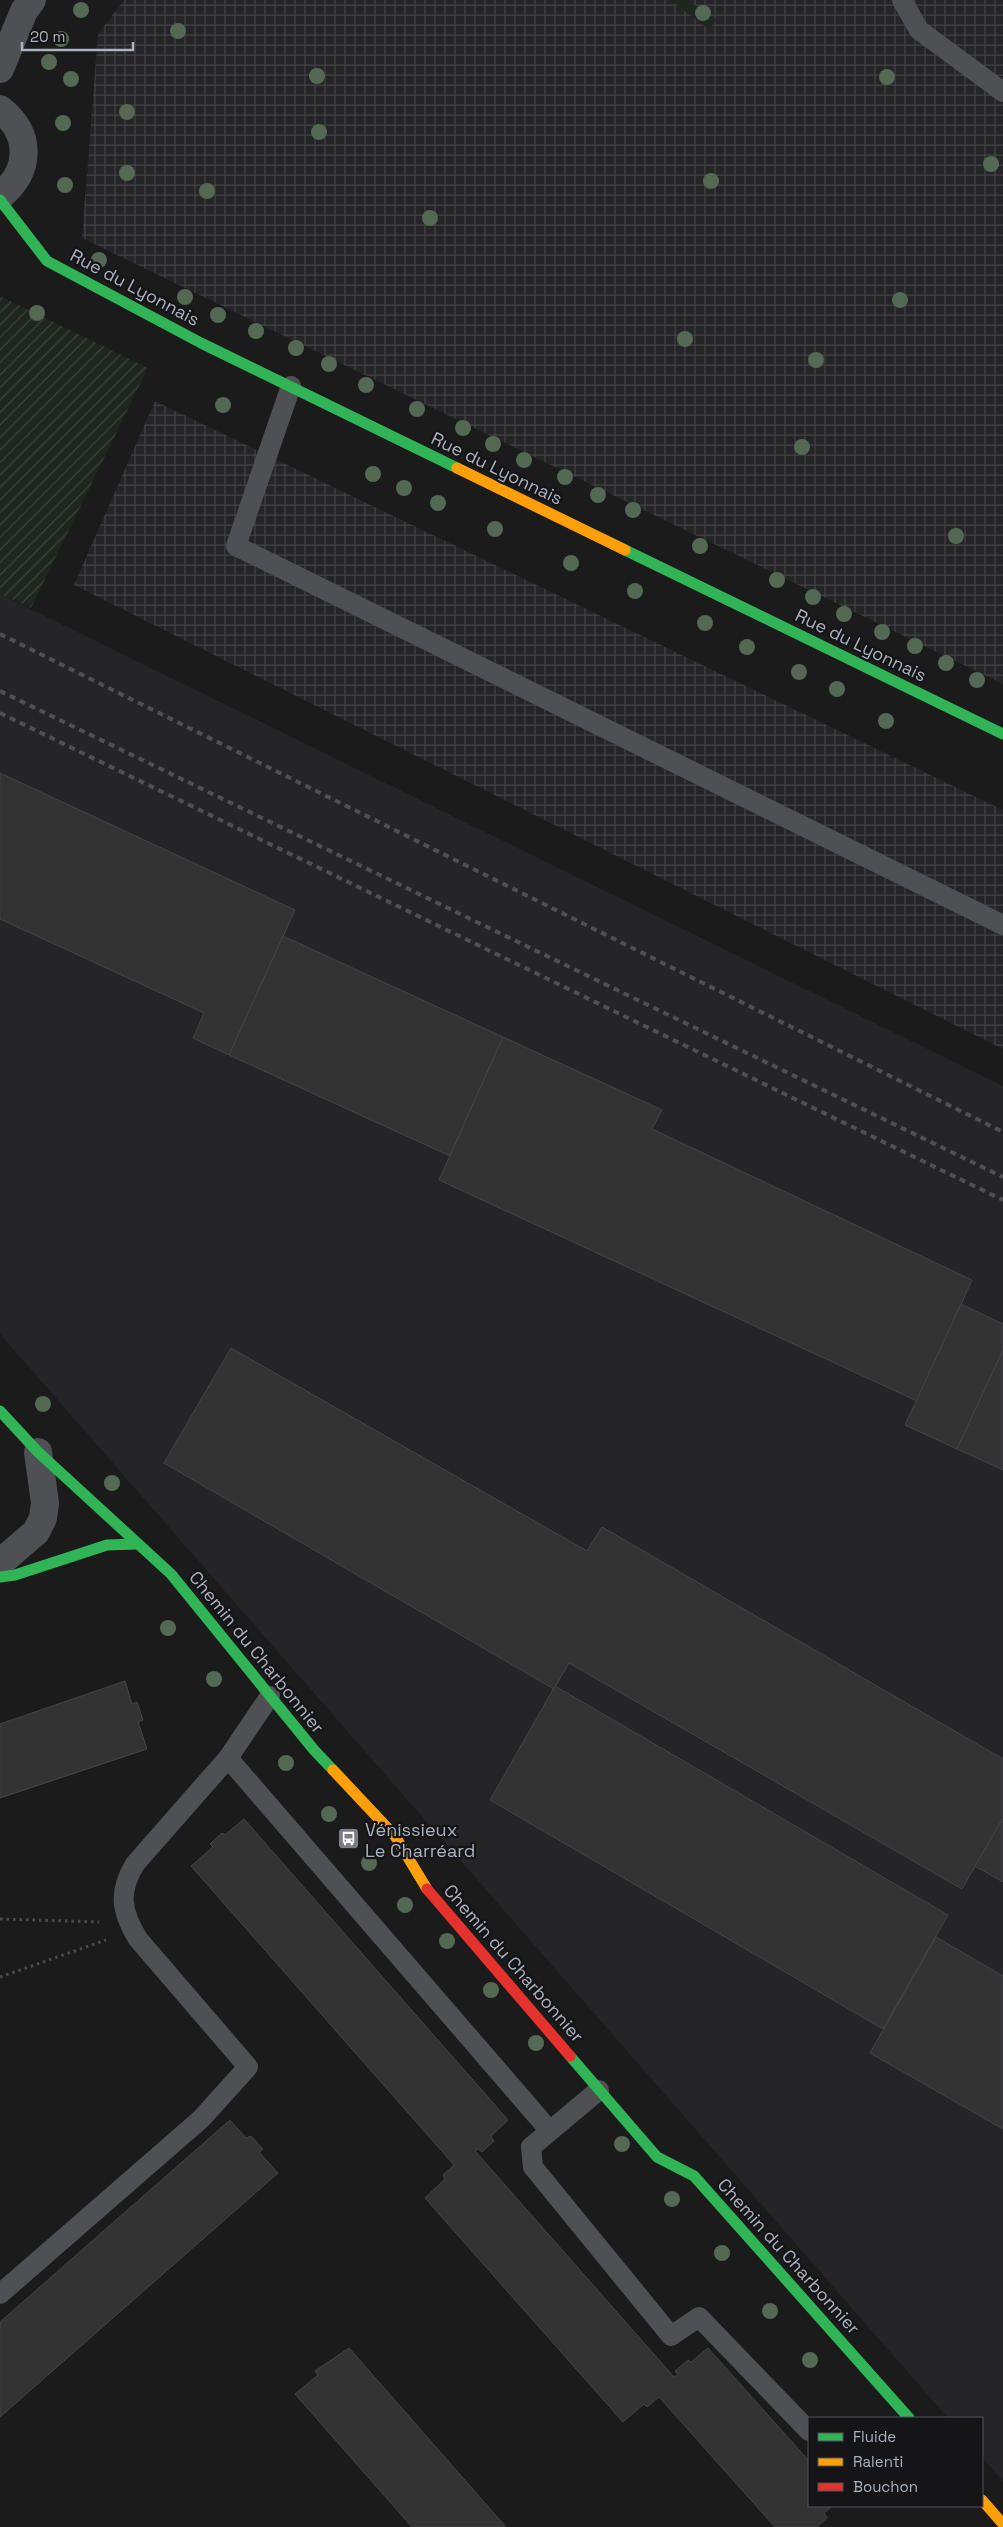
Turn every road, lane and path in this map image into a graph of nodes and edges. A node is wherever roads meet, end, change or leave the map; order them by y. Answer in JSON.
{"nodes":[{"id":1,"x":32,"y":0,"type":"edge"},
{"id":2,"x":902,"y":0,"type":"edge"},
{"id":3,"x":0,"y":69,"type":"edge"},
{"id":4,"x":1003,"y":92,"type":"edge"},
{"id":5,"x":0,"y":109,"type":"edge"},
{"id":6,"x":0,"y":196,"type":"edge"},
{"id":7,"x":0,"y":200,"type":"edge"},
{"id":8,"x":291,"y":386,"type":"junction"},
{"id":9,"x":1003,"y":734,"type":"edge"},
{"id":10,"x":1003,"y":926,"type":"edge"},
{"id":11,"x":0,"y":1411,"type":"edge"},
{"id":12,"x":38,"y":1452,"type":"junction"},
{"id":13,"x":137,"y":1544,"type":"junction"},
{"id":14,"x":0,"y":1563,"type":"edge"},
{"id":15,"x":0,"y":1578,"type":"edge"},
{"id":16,"x":270,"y":1696,"type":"junction"},
{"id":17,"x":228,"y":1758,"type":"junction"},
{"id":18,"x":0,"y":1919,"type":"edge"},
{"id":19,"x":128,"y":1923,"type":"junction"},
{"id":20,"x":0,"y":1977,"type":"edge"},
{"id":21,"x":600,"y":2090,"type":"junction"},
{"id":22,"x":550,"y":2131,"type":"junction"},
{"id":23,"x":0,"y":2294,"type":"edge"},
{"id":24,"x":908,"y":2417,"type":"edge"},
{"id":25,"x":808,"y":2430,"type":"edge"},
{"id":26,"x":983,"y":2501,"type":"edge"},
{"id":27,"x":1003,"y":2524,"type":"edge"}],
"edges":[{"from":1,"to":3,"type":"street"},
{"from":2,"to":4,"type":"lane"},
{"from":5,"to":6,"type":"street"},
{"from":7,"to":8,"type":"street","name":"Rue du Lyonnais"},
{"from":8,"to":9,"type":"street","name":"Rue du Lyonnais"},
{"from":8,"to":10,"type":"lane"},
{"from":11,"to":12,"type":"street","name":"Chemin du Charbonnier"},
{"from":12,"to":13,"type":"street","name":"Chemin du Charbonnier"},
{"from":12,"to":14,"type":"street"},
{"from":13,"to":15,"type":"street"},
{"from":13,"to":16,"type":"street","name":"Chemin du Charbonnier"},
{"from":16,"to":17,"type":"lane"},
{"from":16,"to":21,"type":"street","name":"Chemin du Charbonnier"},
{"from":17,"to":19,"type":"lane"},
{"from":17,"to":22,"type":"lane"},
{"from":18,"to":19,"type":"path"},
{"from":19,"to":20,"type":"path"},
{"from":19,"to":23,"type":"lane"},
{"from":21,"to":22,"type":"lane"},
{"from":21,"to":24,"type":"street","name":"Chemin du Charbonnier"},
{"from":22,"to":25,"type":"lane"},
{"from":26,"to":27,"type":"street"}]}
